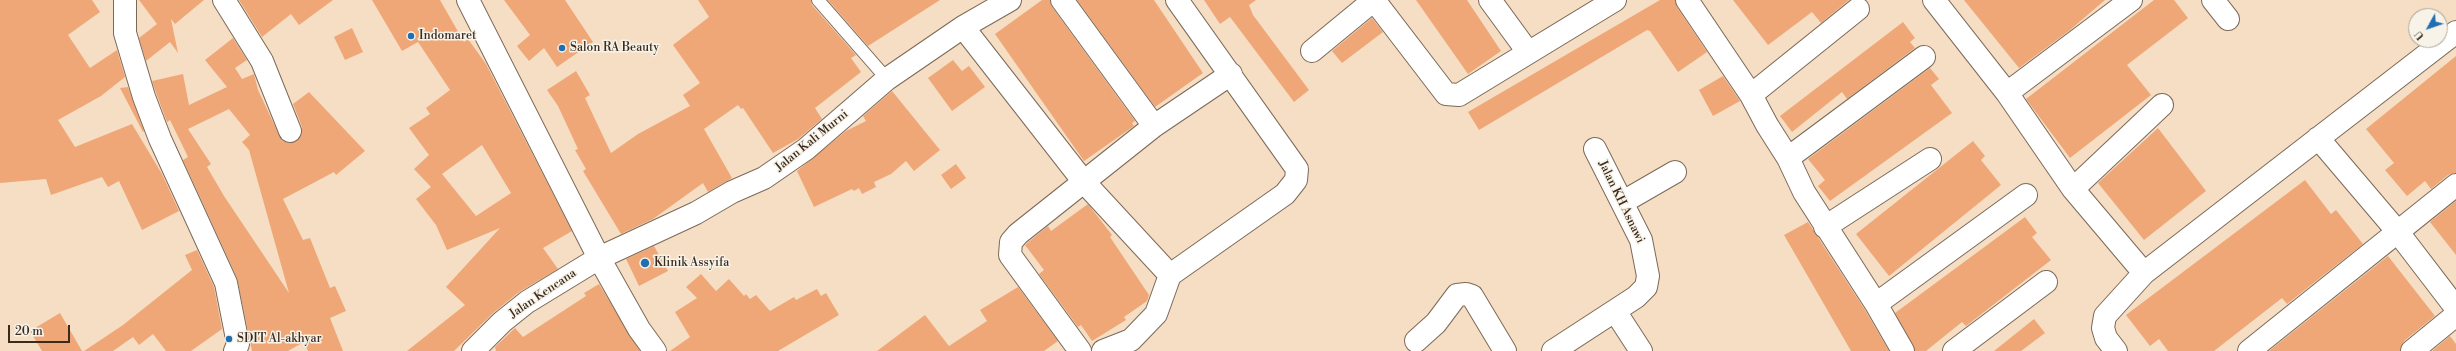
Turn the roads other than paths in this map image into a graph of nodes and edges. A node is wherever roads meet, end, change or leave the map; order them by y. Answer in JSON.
{"nodes":[{"id":1,"x":125,"y":0,"type":"edge"},
{"id":2,"x":224,"y":0,"type":"edge"},
{"id":3,"x":468,"y":0,"type":"edge"},
{"id":4,"x":818,"y":0,"type":"edge"},
{"id":5,"x":1010,"y":0,"type":"edge"},
{"id":6,"x":1062,"y":0,"type":"edge"},
{"id":7,"x":1177,"y":0,"type":"edge"},
{"id":8,"x":1374,"y":0,"type":"edge"},
{"id":9,"x":1490,"y":0,"type":"edge"},
{"id":10,"x":1687,"y":0,"type":"edge"},
{"id":11,"x":2131,"y":0,"type":"edge"},
{"id":12,"x":2213,"y":0,"type":"edge"},
{"id":13,"x":1601,"y":3,"type":"edge"},
{"id":14,"x":1944,"y":4,"type":"edge"},
{"id":15,"x":1858,"y":9,"type":"dead end"},
{"id":16,"x":2228,"y":19,"type":"dead end"},
{"id":17,"x":963,"y":27,"type":"junction"},
{"id":18,"x":2456,"y":32,"type":"edge"},
{"id":19,"x":1312,"y":51,"type":"dead end"},
{"id":20,"x":1528,"y":52,"type":"junction"},
{"id":21,"x":1924,"y":57,"type":"dead end"},
{"id":22,"x":1231,"y":74,"type":"junction"},
{"id":23,"x":887,"y":79,"type":"junction"},
{"id":24,"x":2007,"y":93,"type":"junction"},
{"id":25,"x":1751,"y":94,"type":"junction"},
{"id":26,"x":2162,"y":105,"type":"dead end"},
{"id":27,"x":1154,"y":126,"type":"junction"},
{"id":28,"x":290,"y":130,"type":"dead end"},
{"id":29,"x":2318,"y":138,"type":"junction"},
{"id":30,"x":1595,"y":149,"type":"dead end"},
{"id":31,"x":1788,"y":158,"type":"junction"},
{"id":32,"x":1930,"y":159,"type":"dead end"},
{"id":33,"x":1675,"y":172,"type":"dead end"},
{"id":34,"x":1084,"y":182,"type":"junction"},
{"id":35,"x":2456,"y":185,"type":"edge"},
{"id":36,"x":2073,"y":189,"type":"junction"},
{"id":37,"x":2026,"y":195,"type":"dead end"},
{"id":38,"x":1623,"y":202,"type":"junction"},
{"id":39,"x":1825,"y":227,"type":"junction"},
{"id":40,"x":2397,"y":232,"type":"junction"},
{"id":41,"x":599,"y":258,"type":"junction"},
{"id":42,"x":2144,"y":274,"type":"junction"},
{"id":43,"x":1170,"y":275,"type":"junction"},
{"id":44,"x":2046,"y":282,"type":"dead end"},
{"id":45,"x":1876,"y":304,"type":"junction"},
{"id":46,"x":2456,"y":308,"type":"edge"},
{"id":47,"x":1615,"y":311,"type":"junction"},
{"id":48,"x":2456,"y":315,"type":"edge"},
{"id":49,"x":1416,"y":342,"type":"dead end"},
{"id":50,"x":235,"y":351,"type":"edge"},
{"id":51,"x":473,"y":351,"type":"edge"},
{"id":52,"x":655,"y":351,"type":"edge"},
{"id":53,"x":1080,"y":351,"type":"edge"},
{"id":54,"x":1103,"y":351,"type":"edge"},
{"id":55,"x":1505,"y":351,"type":"edge"},
{"id":56,"x":1553,"y":351,"type":"edge"},
{"id":57,"x":1641,"y":351,"type":"edge"},
{"id":58,"x":1903,"y":351,"type":"edge"},
{"id":59,"x":1954,"y":351,"type":"edge"},
{"id":60,"x":2116,"y":351,"type":"edge"},
{"id":61,"x":2248,"y":351,"type":"edge"},
{"id":62,"x":2412,"y":351,"type":"edge"}],
"edges":[{"from":1,"to":50,"type":"street"},
{"from":2,"to":28,"type":"street"},
{"from":3,"to":41,"type":"street"},
{"from":4,"to":23,"type":"lane"},
{"from":5,"to":17,"type":"street","name":"Jalan Kali Murni"},
{"from":6,"to":27,"type":"street"},
{"from":7,"to":22,"type":"street"},
{"from":8,"to":19,"type":"street"},
{"from":8,"to":20,"type":"street"},
{"from":9,"to":20,"type":"street"},
{"from":10,"to":25,"type":"street"},
{"from":11,"to":24,"type":"street"},
{"from":12,"to":16,"type":"street"},
{"from":13,"to":20,"type":"street"},
{"from":14,"to":24,"type":"street"},
{"from":15,"to":25,"type":"street"},
{"from":17,"to":23,"type":"street","name":"Jalan Kali Murni"},
{"from":17,"to":34,"type":"street"},
{"from":18,"to":29,"type":"street"},
{"from":21,"to":31,"type":"street"},
{"from":22,"to":27,"type":"street"},
{"from":22,"to":43,"type":"street"},
{"from":23,"to":41,"type":"street","name":"Jalan Kali Murni"},
{"from":24,"to":36,"type":"street"},
{"from":25,"to":31,"type":"street"},
{"from":26,"to":36,"type":"street"},
{"from":27,"to":34,"type":"street"},
{"from":29,"to":40,"type":"street"},
{"from":29,"to":42,"type":"street"},
{"from":30,"to":38,"type":"street","name":"Jalan KH Asnawi"},
{"from":31,"to":39,"type":"street"},
{"from":32,"to":39,"type":"street"},
{"from":33,"to":38,"type":"street"},
{"from":34,"to":43,"type":"street"},
{"from":34,"to":53,"type":"street"},
{"from":35,"to":40,"type":"street"},
{"from":36,"to":42,"type":"street"},
{"from":37,"to":45,"type":"street"},
{"from":38,"to":47,"type":"street","name":"Jalan KH Asnawi"},
{"from":39,"to":45,"type":"street"},
{"from":40,"to":46,"type":"street"},
{"from":40,"to":61,"type":"street"},
{"from":41,"to":51,"type":"street","name":"Jalan Kencana"},
{"from":41,"to":52,"type":"street"},
{"from":42,"to":60,"type":"street"},
{"from":43,"to":54,"type":"street"},
{"from":44,"to":59,"type":"street"},
{"from":45,"to":58,"type":"street"},
{"from":47,"to":56,"type":"street","name":"Jalan KH Asnawi"},
{"from":47,"to":57,"type":"street"},
{"from":48,"to":62,"type":"street"},
{"from":49,"to":55,"type":"street"}]}
